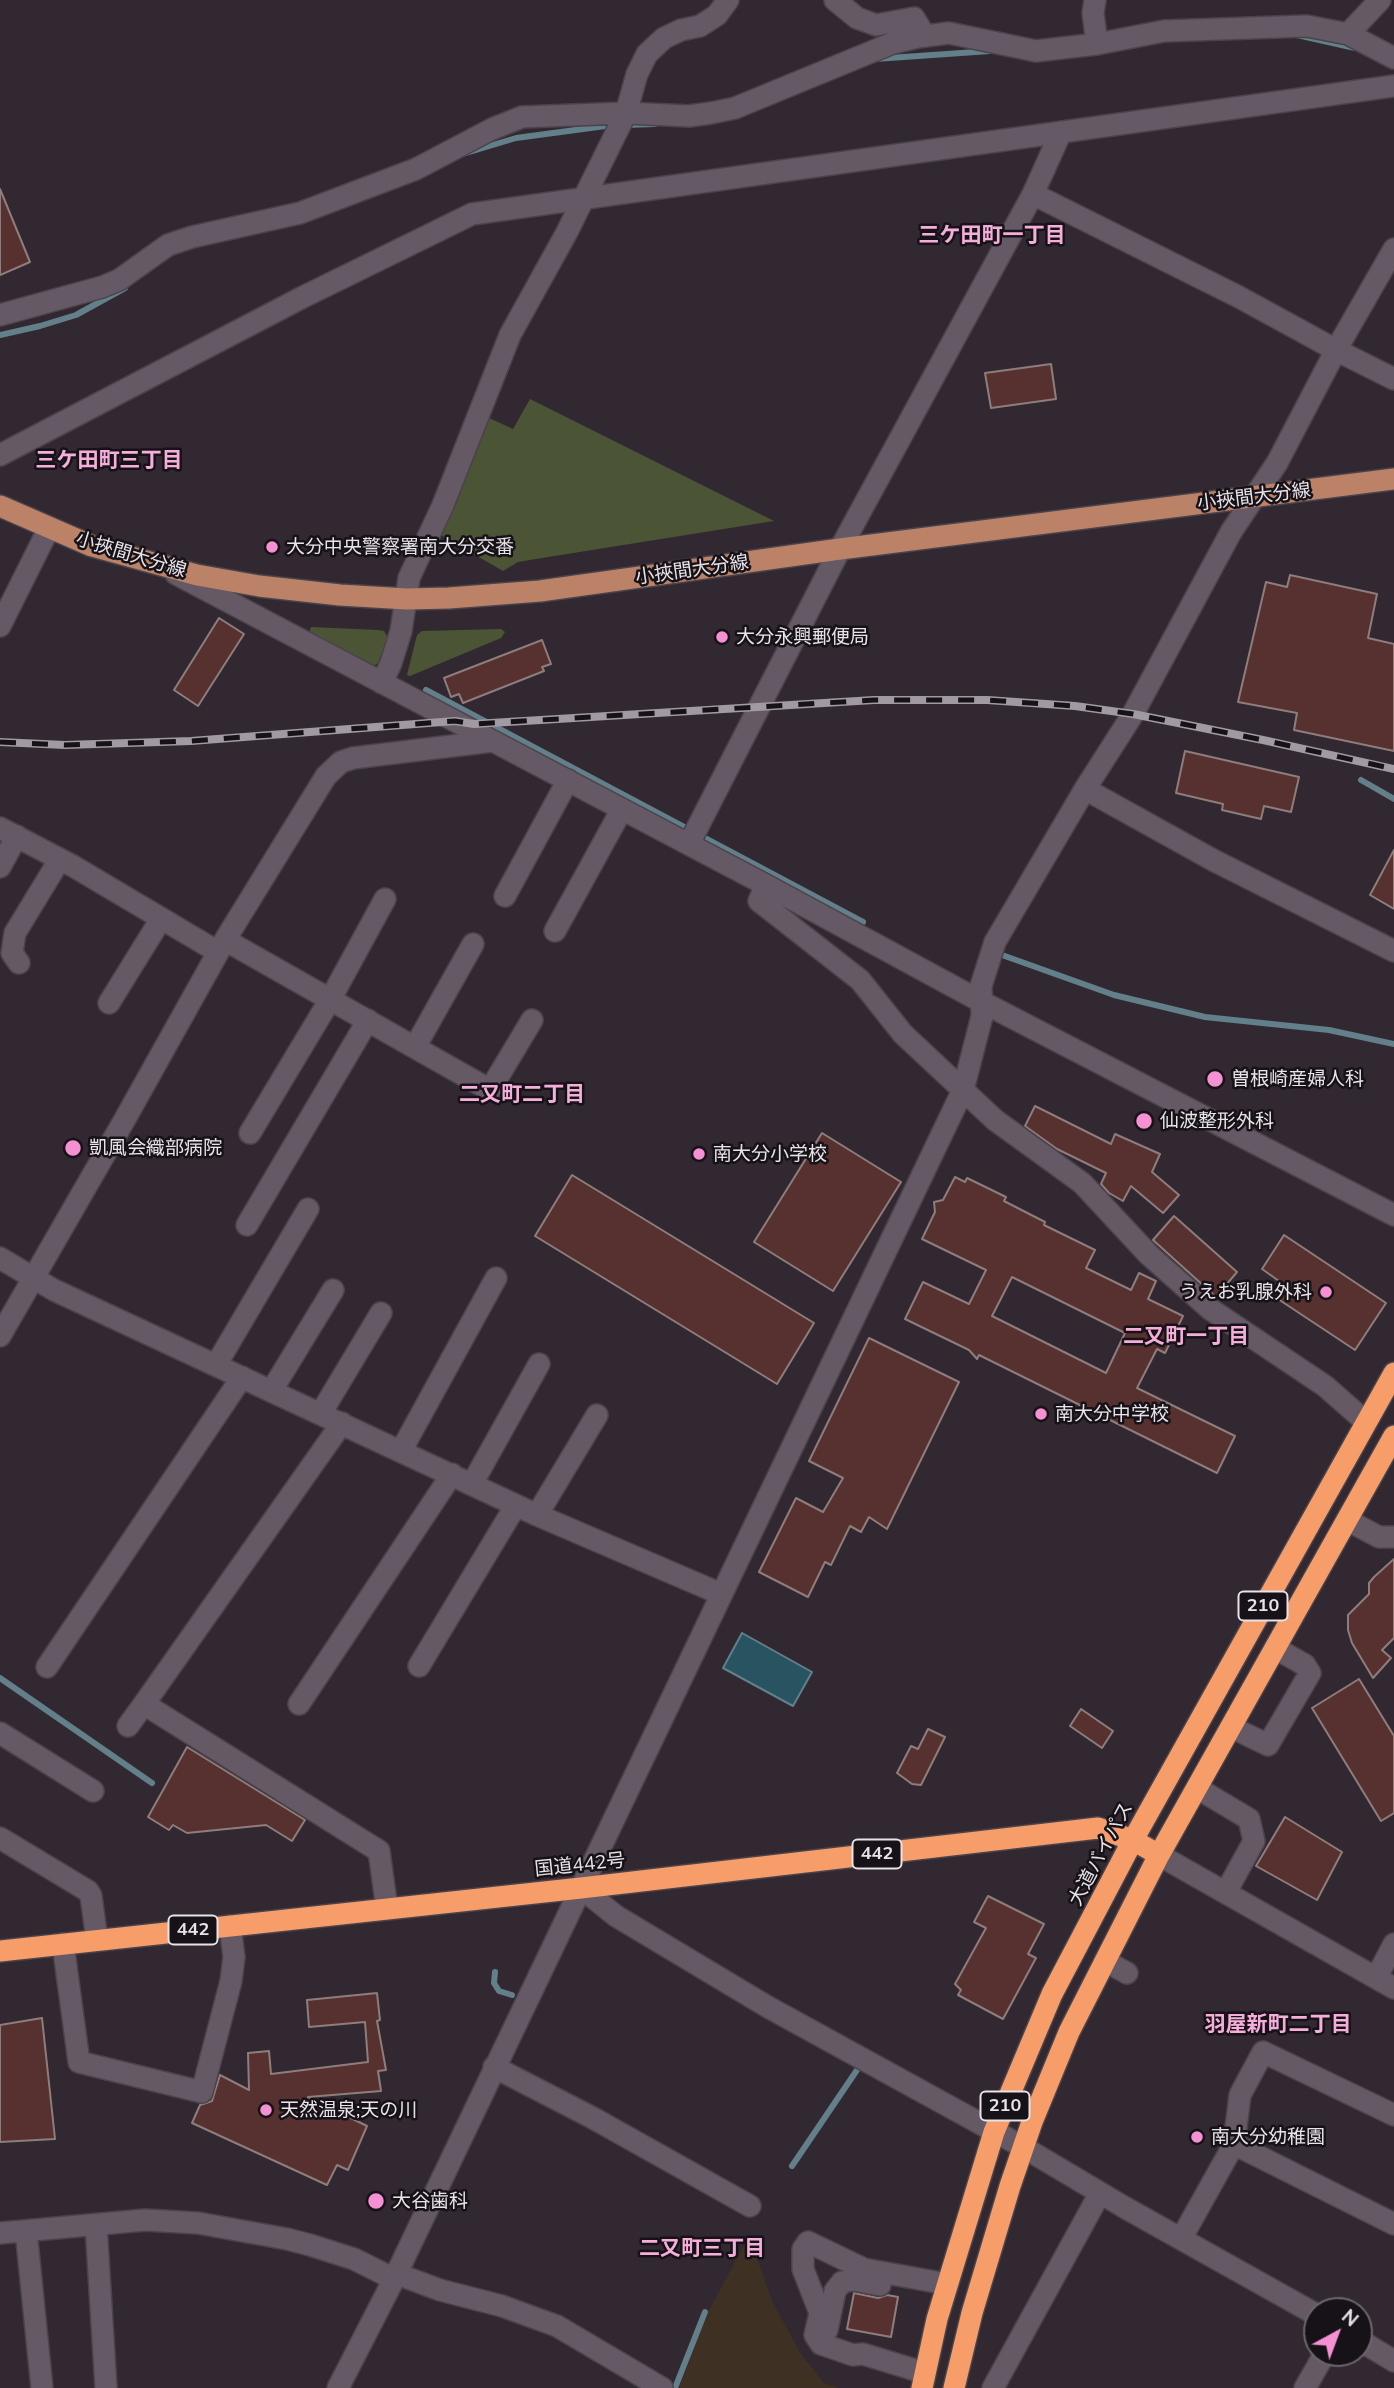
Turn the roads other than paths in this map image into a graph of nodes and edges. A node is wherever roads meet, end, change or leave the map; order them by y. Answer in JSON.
{"nodes":[{"id":1,"x":729,"y":0,"type":"edge"},
{"id":2,"x":835,"y":0,"type":"edge"},
{"id":3,"x":1095,"y":0,"type":"edge"},
{"id":4,"x":1380,"y":0,"type":"edge"},
{"id":5,"x":1348,"y":34,"type":"junction"},
{"id":6,"x":925,"y":36,"type":"junction"},
{"id":7,"x":1097,"y":44,"type":"junction"},
{"id":8,"x":1394,"y":58,"type":"edge"},
{"id":9,"x":1394,"y":86,"type":"edge"},
{"id":10,"x":626,"y":113,"type":"junction"},
{"id":11,"x":1061,"y":132,"type":"junction"},
{"id":12,"x":1033,"y":194,"type":"junction"},
{"id":13,"x":584,"y":197,"type":"junction"},
{"id":14,"x":1394,"y":250,"type":"edge"},
{"id":15,"x":0,"y":316,"type":"edge"},
{"id":16,"x":1336,"y":350,"type":"junction"},
{"id":17,"x":1394,"y":379,"type":"edge"},
{"id":18,"x":0,"y":455,"type":"edge"},
{"id":19,"x":1394,"y":479,"type":"edge"},
{"id":20,"x":1254,"y":497,"type":"junction"},
{"id":21,"x":0,"y":506,"type":"edge"},
{"id":22,"x":49,"y":528,"type":"junction"},
{"id":23,"x":840,"y":549,"type":"junction"},
{"id":24,"x":163,"y":567,"type":"junction"},
{"id":25,"x":407,"y":599,"type":"junction"},
{"id":26,"x":0,"y":626,"type":"edge"},
{"id":27,"x":382,"y":683,"type":"junction"},
{"id":28,"x":493,"y":741,"type":"junction"},
{"id":29,"x":568,"y":780,"type":"junction"},
{"id":30,"x":1085,"y":789,"type":"junction"},
{"id":31,"x":622,"y":809,"type":"junction"},
{"id":32,"x":8,"y":832,"type":"edge"},
{"id":33,"x":689,"y":844,"type":"junction"},
{"id":34,"x":60,"y":859,"type":"junction"},
{"id":35,"x":0,"y":867,"type":"edge"},
{"id":36,"x":766,"y":885,"type":"junction"},
{"id":37,"x":505,"y":896,"type":"dead end"},
{"id":38,"x":385,"y":899,"type":"dead end"},
{"id":39,"x":161,"y":919,"type":"junction"},
{"id":40,"x":555,"y":931,"type":"dead end"},
{"id":41,"x":473,"y":944,"type":"dead end"},
{"id":42,"x":221,"y":946,"type":"junction"},
{"id":43,"x":1394,"y":951,"type":"edge"},
{"id":44,"x":19,"y":963,"type":"dead end"},
{"id":45,"x":331,"y":998,"type":"junction"},
{"id":46,"x":982,"y":1002,"type":"junction"},
{"id":47,"x":109,"y":1003,"type":"dead end"},
{"id":48,"x":368,"y":1020,"type":"junction"},
{"id":49,"x":532,"y":1020,"type":"dead end"},
{"id":50,"x":415,"y":1047,"type":"junction"},
{"id":51,"x":962,"y":1090,"type":"junction"},
{"id":52,"x":250,"y":1133,"type":"dead end"},
{"id":53,"x":308,"y":1209,"type":"dead end"},
{"id":54,"x":1394,"y":1215,"type":"edge"},
{"id":55,"x":247,"y":1225,"type":"dead end"},
{"id":56,"x":0,"y":1258,"type":"edge"},
{"id":57,"x":32,"y":1278,"type":"junction"},
{"id":58,"x":496,"y":1278,"type":"dead end"},
{"id":59,"x":333,"y":1290,"type":"dead end"},
{"id":60,"x":381,"y":1313,"type":"dead end"},
{"id":61,"x":0,"y":1336,"type":"edge"},
{"id":62,"x":539,"y":1364,"type":"dead end"},
{"id":63,"x":216,"y":1365,"type":"junction"},
{"id":64,"x":1394,"y":1373,"type":"edge"},
{"id":65,"x":242,"y":1377,"type":"junction"},
{"id":66,"x":272,"y":1391,"type":"junction"},
{"id":67,"x":321,"y":1413,"type":"junction"},
{"id":68,"x":597,"y":1415,"type":"dead end"},
{"id":69,"x":1366,"y":1422,"type":"junction"},
{"id":70,"x":342,"y":1423,"type":"junction"},
{"id":71,"x":1392,"y":1447,"type":"edge"},
{"id":72,"x":401,"y":1451,"type":"junction"},
{"id":73,"x":452,"y":1474,"type":"junction"},
{"id":74,"x":472,"y":1484,"type":"junction"},
{"id":75,"x":516,"y":1505,"type":"junction"},
{"id":76,"x":537,"y":1515,"type":"junction"},
{"id":77,"x":1347,"y":1520,"type":"junction"},
{"id":78,"x":1394,"y":1537,"type":"edge"},
{"id":79,"x":720,"y":1594,"type":"junction"},
{"id":80,"x":1275,"y":1648,"type":"junction"},
{"id":81,"x":419,"y":1666,"type":"dead end"},
{"id":82,"x":47,"y":1667,"type":"dead end"},
{"id":83,"x":144,"y":1704,"type":"junction"},
{"id":84,"x":299,"y":1704,"type":"dead end"},
{"id":85,"x":128,"y":1726,"type":"dead end"},
{"id":86,"x":1231,"y":1727,"type":"junction"},
{"id":87,"x":0,"y":1732,"type":"edge"},
{"id":88,"x":1197,"y":1788,"type":"junction"},
{"id":89,"x":93,"y":1791,"type":"dead end"},
{"id":90,"x":0,"y":1838,"type":"edge"},
{"id":91,"x":1133,"y":1840,"type":"junction"},
{"id":92,"x":1159,"y":1855,"type":"junction"},
{"id":93,"x":581,"y":1888,"type":"junction"},
{"id":94,"x":1226,"y":1892,"type":"junction"},
{"id":95,"x":387,"y":1909,"type":"junction"},
{"id":96,"x":230,"y":1926,"type":"junction"},
{"id":97,"x":97,"y":1940,"type":"junction"},
{"id":98,"x":63,"y":1944,"type":"junction"},
{"id":99,"x":1394,"y":1944,"type":"edge"},
{"id":100,"x":0,"y":1951,"type":"edge"},
{"id":101,"x":1105,"y":1961,"type":"junction"},
{"id":102,"x":1127,"y":1973,"type":"dead end"},
{"id":103,"x":1385,"y":1983,"type":"edge"},
{"id":104,"x":494,"y":2067,"type":"junction"},
{"id":105,"x":1394,"y":2115,"type":"edge"},
{"id":106,"x":994,"y":2132,"type":"junction"},
{"id":107,"x":1234,"y":2144,"type":"junction"},
{"id":108,"x":1023,"y":2147,"type":"junction"},
{"id":109,"x":1100,"y":2193,"type":"junction"},
{"id":110,"x":750,"y":2206,"type":"dead end"},
{"id":111,"x":1394,"y":2224,"type":"edge"},
{"id":112,"x":96,"y":2225,"type":"junction"},
{"id":113,"x":26,"y":2231,"type":"junction"},
{"id":114,"x":0,"y":2233,"type":"edge"},
{"id":115,"x":1181,"y":2239,"type":"junction"},
{"id":116,"x":396,"y":2276,"type":"junction"},
{"id":117,"x":909,"y":2277,"type":"junction"},
{"id":118,"x":947,"y":2284,"type":"junction"},
{"id":119,"x":1303,"y":2307,"type":"edge"},
{"id":120,"x":1373,"y":2348,"type":"edge"},
{"id":121,"x":863,"y":2354,"type":"junction"},
{"id":122,"x":1394,"y":2361,"type":"edge"},
{"id":123,"x":1317,"y":2367,"type":"edge"},
{"id":124,"x":924,"y":2380,"type":"edge"},
{"id":125,"x":42,"y":2388,"type":"edge"},
{"id":126,"x":106,"y":2388,"type":"edge"},
{"id":127,"x":338,"y":2388,"type":"edge"},
{"id":128,"x":662,"y":2388,"type":"edge"},
{"id":129,"x":954,"y":2388,"type":"edge"},
{"id":130,"x":993,"y":2388,"type":"edge"},
{"id":131,"x":1305,"y":2388,"type":"edge"}],
"edges":[{"from":1,"to":10,"type":"street"},
{"from":2,"to":6,"type":"street"},
{"from":3,"to":7,"type":"street"},
{"from":4,"to":5,"type":"street"},
{"from":5,"to":7,"type":"street"},
{"from":5,"to":8,"type":"street"},
{"from":6,"to":7,"type":"street"},
{"from":6,"to":10,"type":"street"},
{"from":9,"to":11,"type":"street"},
{"from":10,"to":13,"type":"street"},
{"from":10,"to":15,"type":"street"},
{"from":11,"to":12,"type":"street"},
{"from":11,"to":13,"type":"street"},
{"from":12,"to":16,"type":"street"},
{"from":12,"to":23,"type":"street"},
{"from":13,"to":18,"type":"street"},
{"from":13,"to":25,"type":"street"},
{"from":14,"to":16,"type":"street"},
{"from":16,"to":17,"type":"street"},
{"from":16,"to":20,"type":"street"},
{"from":19,"to":20,"type":"main road","name":"小挾間大分線"},
{"from":20,"to":23,"type":"main road","name":"小挾間大分線"},
{"from":20,"to":30,"type":"street"},
{"from":21,"to":22,"type":"main road","name":"小挾間大分線"},
{"from":22,"to":24,"type":"main road","name":"小挾間大分線"},
{"from":22,"to":26,"type":"street"},
{"from":23,"to":25,"type":"main road","name":"小挾間大分線"},
{"from":23,"to":33,"type":"street"},
{"from":24,"to":25,"type":"main road","name":"小挾間大分線"},
{"from":24,"to":27,"type":"street"},
{"from":25,"to":27,"type":"street"},
{"from":27,"to":28,"type":"street"},
{"from":28,"to":29,"type":"street"},
{"from":28,"to":42,"type":"street"},
{"from":29,"to":31,"type":"street"},
{"from":29,"to":37,"type":"street"},
{"from":30,"to":43,"type":"street"},
{"from":30,"to":46,"type":"street"},
{"from":31,"to":33,"type":"street"},
{"from":31,"to":40,"type":"street"},
{"from":32,"to":34,"type":"street"},
{"from":32,"to":35,"type":"street"},
{"from":33,"to":36,"type":"street"},
{"from":34,"to":39,"type":"street"},
{"from":34,"to":44,"type":"street"},
{"from":36,"to":46,"type":"street"},
{"from":36,"to":51,"type":"street"},
{"from":38,"to":45,"type":"street"},
{"from":39,"to":42,"type":"street"},
{"from":39,"to":47,"type":"street"},
{"from":41,"to":50,"type":"street"},
{"from":42,"to":45,"type":"street"},
{"from":42,"to":57,"type":"street"},
{"from":45,"to":48,"type":"street"},
{"from":45,"to":52,"type":"street"},
{"from":46,"to":51,"type":"street"},
{"from":46,"to":54,"type":"street"},
{"from":48,"to":50,"type":"street"},
{"from":48,"to":55,"type":"street"},
{"from":49,"to":50,"type":"street"},
{"from":51,"to":69,"type":"street"},
{"from":51,"to":79,"type":"street"},
{"from":53,"to":63,"type":"street"},
{"from":56,"to":57,"type":"street"},
{"from":57,"to":61,"type":"street"},
{"from":57,"to":63,"type":"street"},
{"from":58,"to":72,"type":"street"},
{"from":59,"to":66,"type":"street"},
{"from":60,"to":67,"type":"street"},
{"from":62,"to":74,"type":"street"},
{"from":63,"to":65,"type":"street"},
{"from":64,"to":69,"type":"highway","name":"大道バイパス","number":"210"},
{"from":65,"to":66,"type":"street"},
{"from":65,"to":82,"type":"street"},
{"from":66,"to":67,"type":"street"},
{"from":67,"to":70,"type":"street"},
{"from":68,"to":76,"type":"street"},
{"from":69,"to":91,"type":"highway","name":"大道バイパス","number":"210"},
{"from":70,"to":72,"type":"street"},
{"from":70,"to":83,"type":"street"},
{"from":71,"to":77,"type":"highway","number":"210"},
{"from":72,"to":73,"type":"street"},
{"from":73,"to":74,"type":"street"},
{"from":73,"to":84,"type":"street"},
{"from":74,"to":75,"type":"street"},
{"from":75,"to":76,"type":"street"},
{"from":75,"to":81,"type":"street"},
{"from":76,"to":79,"type":"street"},
{"from":77,"to":78,"type":"street"},
{"from":77,"to":80,"type":"highway","number":"210"},
{"from":79,"to":93,"type":"street"},
{"from":80,"to":86,"type":"highway","number":"210"},
{"from":80,"to":86,"type":"street"},
{"from":83,"to":85,"type":"street"},
{"from":83,"to":95,"type":"street"},
{"from":86,"to":88,"type":"highway","number":"210"},
{"from":87,"to":89,"type":"street"},
{"from":88,"to":92,"type":"highway","number":"210"},
{"from":88,"to":94,"type":"street"},
{"from":90,"to":97,"type":"street"},
{"from":91,"to":92,"type":"highway","name":"国道442号","number":"442"},
{"from":91,"to":93,"type":"highway","name":"国道442号","number":"442"},
{"from":91,"to":106,"type":"highway","name":"大道バイパス","number":"210"},
{"from":92,"to":94,"type":"street"},
{"from":92,"to":101,"type":"highway","number":"210"},
{"from":93,"to":95,"type":"highway","name":"国道442号","number":"442"},
{"from":93,"to":104,"type":"street"},
{"from":93,"to":106,"type":"street"},
{"from":94,"to":103,"type":"street"},
{"from":95,"to":96,"type":"highway","name":"国道442号","number":"442"},
{"from":96,"to":97,"type":"highway","name":"国道442号","number":"442"},
{"from":96,"to":98,"type":"street"},
{"from":97,"to":98,"type":"highway","name":"国道442号","number":"442"},
{"from":98,"to":100,"type":"highway","name":"国道442号","number":"442"},
{"from":99,"to":103,"type":"street"},
{"from":101,"to":102,"type":"street"},
{"from":101,"to":108,"type":"highway","number":"210"},
{"from":104,"to":110,"type":"street"},
{"from":104,"to":116,"type":"street"},
{"from":105,"to":107,"type":"street"},
{"from":106,"to":108,"type":"street"},
{"from":106,"to":118,"type":"highway","name":"大道バイパス","number":"210"},
{"from":107,"to":111,"type":"street"},
{"from":107,"to":115,"type":"street"},
{"from":108,"to":109,"type":"street"},
{"from":108,"to":129,"type":"highway","number":"210"},
{"from":109,"to":115,"type":"street"},
{"from":109,"to":130,"type":"street"},
{"from":112,"to":113,"type":"street"},
{"from":112,"to":116,"type":"street"},
{"from":112,"to":126,"type":"street"},
{"from":113,"to":114,"type":"street"},
{"from":113,"to":125,"type":"street"},
{"from":115,"to":119,"type":"street"},
{"from":116,"to":127,"type":"street"},
{"from":116,"to":128,"type":"street"},
{"from":117,"to":118,"type":"street"},
{"from":117,"to":121,"type":"street"},
{"from":117,"to":121,"type":"street"},
{"from":118,"to":124,"type":"highway","name":"大道バイパス","number":"210"},
{"from":120,"to":122,"type":"street"},
{"from":121,"to":124,"type":"street"},
{"from":123,"to":131,"type":"street"}]}
